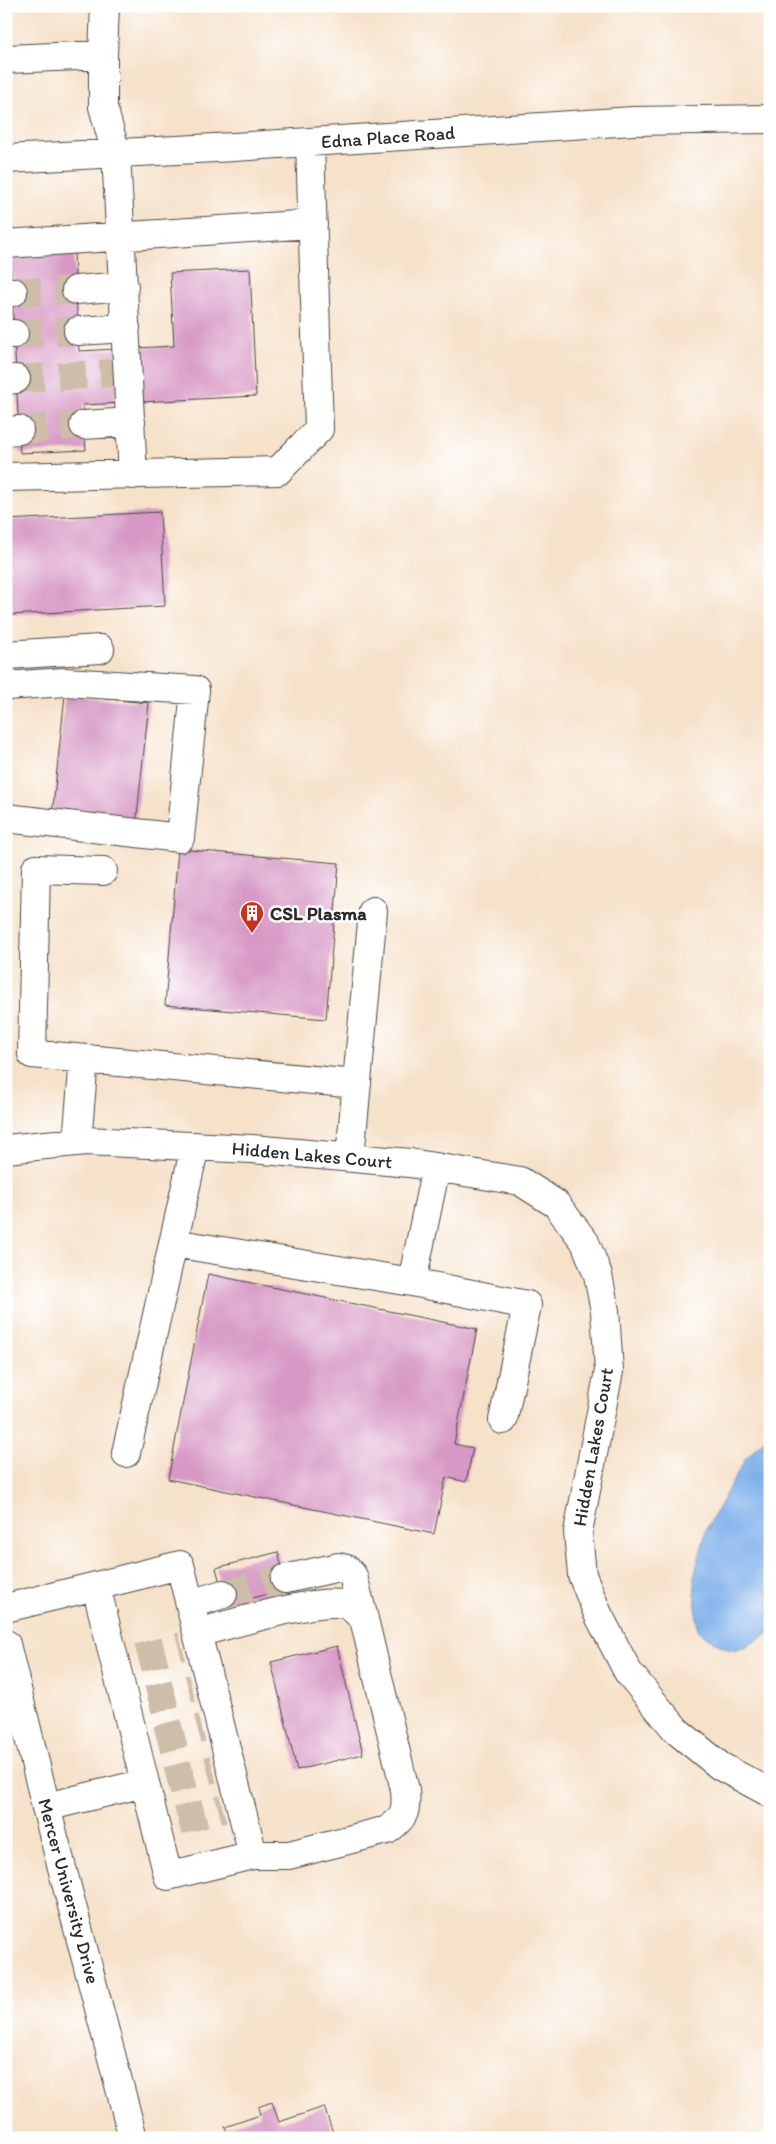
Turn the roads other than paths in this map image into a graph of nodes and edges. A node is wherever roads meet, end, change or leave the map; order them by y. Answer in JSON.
{"nodes":[{"id":1,"x":105,"y":6,"type":"edge"},
{"id":2,"x":102,"y":55,"type":"junction"},
{"id":3,"x":6,"y":59,"type":"edge"},
{"id":4,"x":770,"y":119,"type":"edge"},
{"id":5,"x":310,"y":142,"type":"junction"},
{"id":6,"x":116,"y":154,"type":"junction"},
{"id":7,"x":6,"y":160,"type":"edge"},
{"id":8,"x":313,"y":224,"type":"junction"},
{"id":9,"x":121,"y":237,"type":"junction"},
{"id":10,"x":6,"y":244,"type":"edge"},
{"id":11,"x":124,"y":286,"type":"junction"},
{"id":12,"x":76,"y":290,"type":"tunnel mouth"},
{"id":13,"x":126,"y":328,"type":"junction"},
{"id":14,"x":78,"y":331,"type":"tunnel mouth"},
{"id":15,"x":131,"y":422,"type":"junction"},
{"id":16,"x":84,"y":425,"type":"tunnel mouth"},
{"id":17,"x":133,"y":475,"type":"junction"},
{"id":18,"x":6,"y":477,"type":"edge"},
{"id":19,"x":100,"y":649,"type":"dead end"},
{"id":20,"x":6,"y":655,"type":"edge"},
{"id":21,"x":6,"y":686,"type":"edge"},
{"id":22,"x":6,"y":818,"type":"edge"},
{"id":23,"x":103,"y":871,"type":"dead end"},
{"id":24,"x":373,"y":911,"type":"dead end"},
{"id":25,"x":84,"y":1059,"type":"junction"},
{"id":26,"x":357,"y":1084,"type":"junction"},
{"id":27,"x":77,"y":1142,"type":"junction"},
{"id":28,"x":195,"y":1146,"type":"junction"},
{"id":29,"x":6,"y":1149,"type":"edge"},
{"id":30,"x":350,"y":1158,"type":"junction"},
{"id":31,"x":436,"y":1167,"type":"junction"},
{"id":32,"x":173,"y":1243,"type":"junction"},
{"id":33,"x":412,"y":1282,"type":"junction"},
{"id":34,"x":502,"y":1420,"type":"dead end"},
{"id":35,"x":126,"y":1454,"type":"dead end"},
{"id":36,"x":285,"y":1579,"type":"tunnel mouth"},
{"id":37,"x":96,"y":1586,"type":"junction"},
{"id":38,"x":223,"y":1594,"type":"tunnel mouth"},
{"id":39,"x":190,"y":1604,"type":"junction"},
{"id":40,"x":6,"y":1608,"type":"edge"},
{"id":41,"x":364,"y":1619,"type":"junction"},
{"id":42,"x":193,"y":1640,"type":"junction"},
{"id":43,"x":6,"y":1644,"type":"edge"},
{"id":44,"x":153,"y":1784,"type":"junction"},
{"id":45,"x":770,"y":1793,"type":"edge"},
{"id":46,"x":46,"y":1808,"type":"junction"},
{"id":47,"x":253,"y":1855,"type":"junction"},
{"id":48,"x":133,"y":2138,"type":"edge"}],
"edges":[{"from":1,"to":2,"type":"street"},
{"from":2,"to":3,"type":"street"},
{"from":2,"to":6,"type":"street"},
{"from":4,"to":5,"type":"street","name":"Edna Place Road"},
{"from":5,"to":6,"type":"street","name":"Edna Place Road"},
{"from":5,"to":8,"type":"street"},
{"from":6,"to":7,"type":"street","name":"Edna Place Road"},
{"from":6,"to":9,"type":"street"},
{"from":8,"to":9,"type":"street"},
{"from":8,"to":17,"type":"street"},
{"from":9,"to":10,"type":"street"},
{"from":9,"to":11,"type":"street"},
{"from":11,"to":12,"type":"street"},
{"from":11,"to":13,"type":"street"},
{"from":13,"to":14,"type":"street"},
{"from":13,"to":15,"type":"street"},
{"from":15,"to":16,"type":"street"},
{"from":15,"to":17,"type":"street"},
{"from":17,"to":18,"type":"street"},
{"from":19,"to":20,"type":"street"},
{"from":21,"to":22,"type":"street"},
{"from":23,"to":25,"type":"street"},
{"from":24,"to":26,"type":"street"},
{"from":25,"to":26,"type":"street"},
{"from":25,"to":27,"type":"street"},
{"from":26,"to":30,"type":"street"},
{"from":27,"to":28,"type":"street","name":"Hidden Lakes Court"},
{"from":27,"to":29,"type":"street","name":"Hidden Lakes Court"},
{"from":28,"to":30,"type":"street","name":"Hidden Lakes Court"},
{"from":28,"to":32,"type":"street"},
{"from":30,"to":31,"type":"street","name":"Hidden Lakes Court"},
{"from":31,"to":33,"type":"street"},
{"from":31,"to":45,"type":"street","name":"Hidden Lakes Court"},
{"from":32,"to":33,"type":"street"},
{"from":32,"to":35,"type":"street"},
{"from":33,"to":34,"type":"street"},
{"from":36,"to":41,"type":"street"},
{"from":37,"to":39,"type":"street"},
{"from":37,"to":40,"type":"street"},
{"from":37,"to":44,"type":"street"},
{"from":38,"to":39,"type":"street"},
{"from":39,"to":42,"type":"street"},
{"from":41,"to":42,"type":"street"},
{"from":41,"to":47,"type":"street"},
{"from":42,"to":47,"type":"street"},
{"from":43,"to":46,"type":"street","name":"Mercer University Drive"},
{"from":44,"to":46,"type":"street"},
{"from":44,"to":47,"type":"street"},
{"from":46,"to":48,"type":"street","name":"Mercer University Drive"}]}
